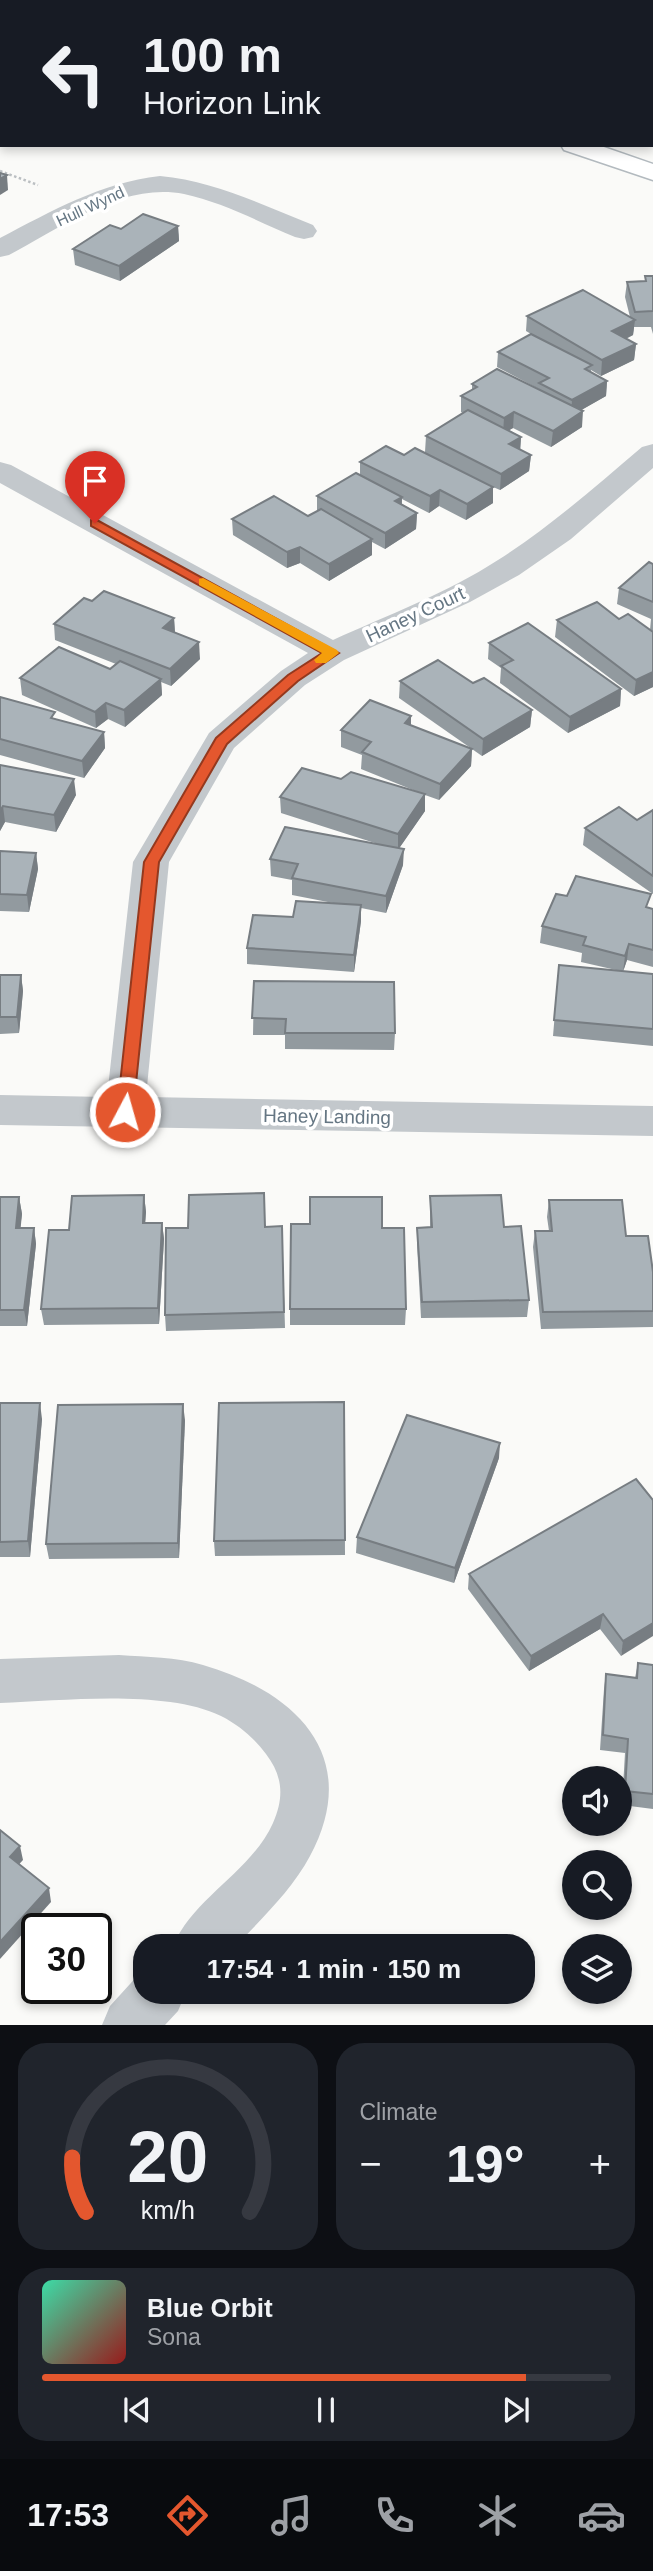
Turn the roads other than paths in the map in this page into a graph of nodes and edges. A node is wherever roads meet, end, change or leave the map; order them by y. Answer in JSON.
{"nodes":[{"id":1,"x":579,"y":147,"type":"edge"},
{"id":2,"x":653,"y":172,"type":"edge"},
{"id":3,"x":304,"y":231,"type":"dead end"},
{"id":4,"x":0,"y":249,"type":"edge"},
{"id":5,"x":653,"y":453,"type":"edge"},
{"id":6,"x":0,"y":471,"type":"edge"},
{"id":7,"x":332,"y":653,"type":"junction"},
{"id":8,"x":0,"y":1110,"type":"edge"},
{"id":9,"x":125,"y":1112,"type":"junction"},
{"id":10,"x":653,"y":1121,"type":"edge"},
{"id":11,"x":0,"y":1681,"type":"edge"},
{"id":12,"x":211,"y":1934,"type":"edge"},
{"id":13,"x":148,"y":2004,"type":"edge"},
{"id":14,"x":129,"y":2025,"type":"edge"}],
"edges":[{"from":1,"to":2,"type":"main road"},
{"from":3,"to":4,"type":"street","name":"Hull Wynd"},
{"from":5,"to":7,"type":"street","name":"Haney Court"},
{"from":6,"to":7,"type":"street"},
{"from":7,"to":9,"type":"street","name":"Haney Court"},
{"from":8,"to":9,"type":"street","name":"Haney Landing"},
{"from":9,"to":10,"type":"street","name":"Haney Landing"},
{"from":11,"to":12,"type":"street"},
{"from":13,"to":14,"type":"street"}]}
